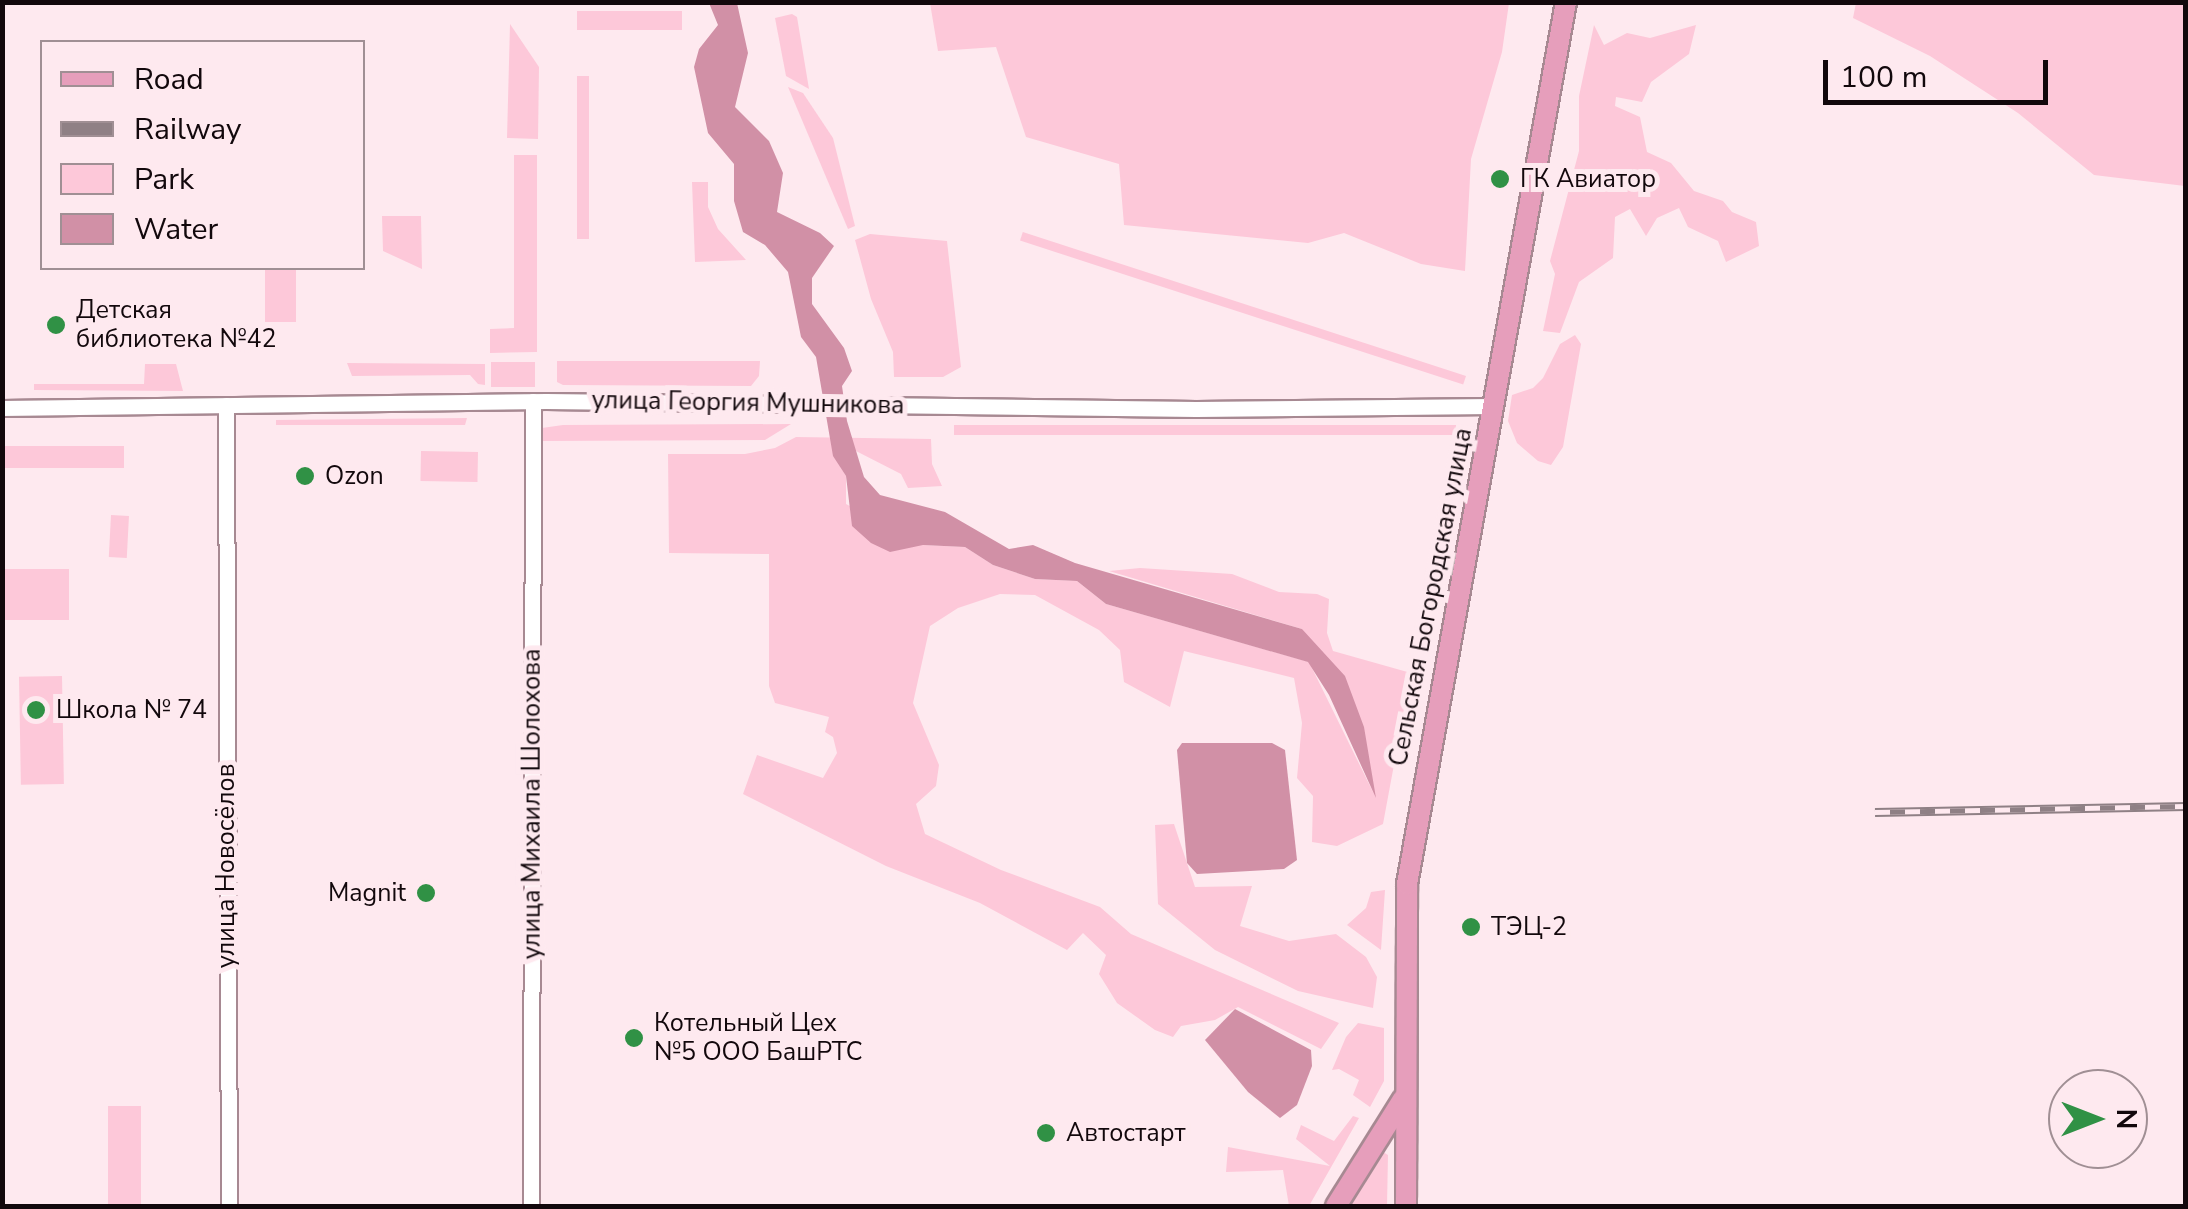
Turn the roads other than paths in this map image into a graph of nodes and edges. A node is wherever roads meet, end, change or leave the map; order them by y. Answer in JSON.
{"nodes":[{"id":1,"x":1566,"y":2,"type":"edge"},
{"id":2,"x":533,"y":401,"type":"junction"},
{"id":3,"x":226,"y":405,"type":"junction"},
{"id":4,"x":1493,"y":406,"type":"junction"},
{"id":5,"x":2,"y":408,"type":"edge"},
{"id":6,"x":1404,"y":1097,"type":"junction"},
{"id":7,"x":229,"y":1206,"type":"edge"},
{"id":8,"x":531,"y":1206,"type":"edge"},
{"id":9,"x":1336,"y":1206,"type":"edge"},
{"id":10,"x":1406,"y":1206,"type":"edge"}],
"edges":[{"from":1,"to":4,"type":"main road","name":"Сельская Богородская улица"},
{"from":2,"to":3,"type":"street","name":"улица Георгия Мушникова"},
{"from":2,"to":4,"type":"street","name":"улица Георгия Мушникова"},
{"from":2,"to":8,"type":"street","name":"улица Михаила Шолохова"},
{"from":3,"to":5,"type":"street","name":"улица Георгия Мушникова"},
{"from":3,"to":7,"type":"street","name":"улица Новосёлов"},
{"from":4,"to":6,"type":"main road","name":"Сельская Богородская улица"},
{"from":6,"to":9,"type":"main road"},
{"from":6,"to":10,"type":"main road","name":"Сельская Богородская улица"}]}
